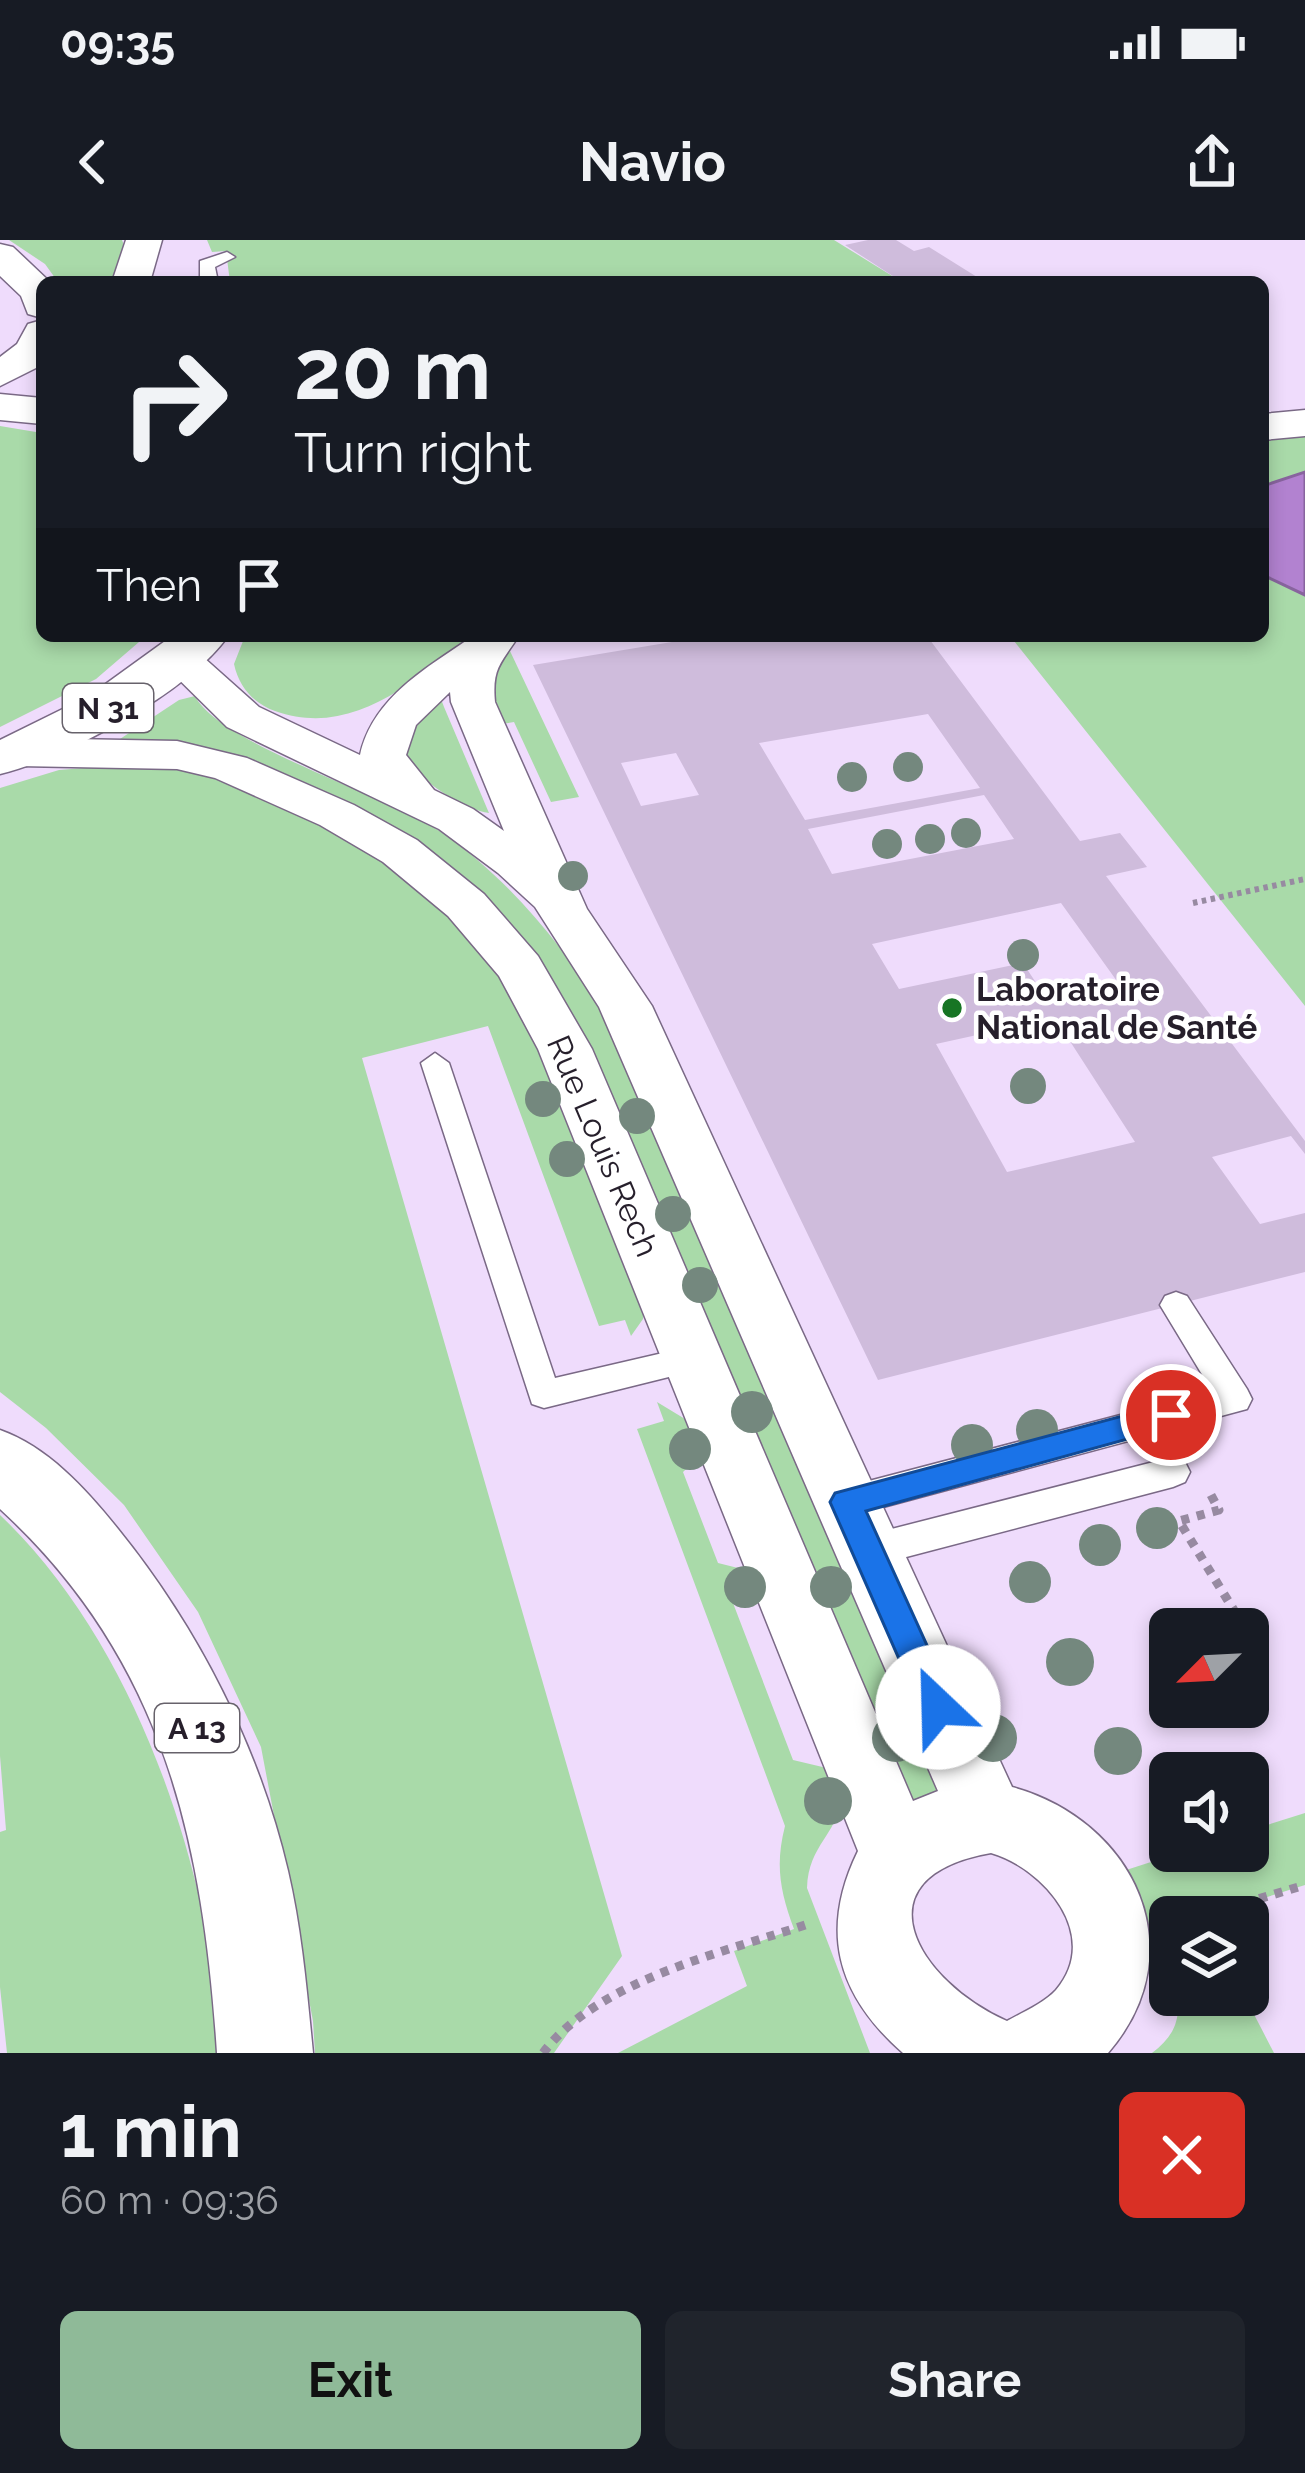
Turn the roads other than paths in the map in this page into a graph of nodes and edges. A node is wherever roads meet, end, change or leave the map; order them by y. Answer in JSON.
{"nodes":[{"id":1,"x":145,"y":240,"type":"edge"},
{"id":2,"x":0,"y":255,"type":"edge"},
{"id":3,"x":227,"y":257,"type":"dead end"},
{"id":4,"x":133,"y":276,"type":"edge"},
{"id":5,"x":153,"y":276,"type":"edge"},
{"id":6,"x":208,"y":276,"type":"edge"},
{"id":7,"x":36,"y":289,"type":"edge"},
{"id":8,"x":36,"y":347,"type":"edge"},
{"id":9,"x":0,"y":374,"type":"edge"},
{"id":10,"x":0,"y":406,"type":"edge"},
{"id":11,"x":36,"y":410,"type":"edge"},
{"id":12,"x":1305,"y":423,"type":"edge"},
{"id":13,"x":1269,"y":426,"type":"edge"},
{"id":14,"x":490,"y":644,"type":"edge"},
{"id":15,"x":191,"y":646,"type":"edge"},
{"id":16,"x":424,"y":692,"type":"junction"},
{"id":17,"x":263,"y":727,"type":"junction"},
{"id":18,"x":9,"y":755,"type":"edge"},
{"id":19,"x":414,"y":796,"type":"junction"},
{"id":20,"x":562,"y":910,"type":"junction"},
{"id":21,"x":435,"y":1063,"type":"dead end"},
{"id":22,"x":1176,"y":1305,"type":"dead end"},
{"id":23,"x":692,"y":1359,"type":"junction"},
{"id":24,"x":0,"y":1462,"type":"edge"},
{"id":25,"x":1173,"y":1472,"type":"dead end"},
{"id":26,"x":857,"y":1527,"type":"junction"},
{"id":27,"x":987,"y":1817,"type":"junction"},
{"id":28,"x":898,"y":1855,"type":"junction"},
{"id":29,"x":265,"y":2053,"type":"edge"},
{"id":30,"x":986,"y":2053,"type":"edge"},
{"id":31,"x":1031,"y":2053,"type":"edge"}],
"edges":[{"from":1,"to":4,"type":"main road"},
{"from":1,"to":5,"type":"main road"},
{"from":2,"to":7,"type":"main road"},
{"from":3,"to":6,"type":"lane"},
{"from":8,"to":9,"type":"main road"},
{"from":10,"to":11,"type":"main road"},
{"from":12,"to":13,"type":"main road"},
{"from":14,"to":16,"type":"street"},
{"from":14,"to":20,"type":"street"},
{"from":15,"to":17,"type":"street"},
{"from":15,"to":18,"type":"main road","number":"N 31"},
{"from":16,"to":17,"type":"street"},
{"from":16,"to":19,"type":"street"},
{"from":17,"to":19,"type":"street"},
{"from":18,"to":23,"type":"street","name":"Rue Louis Rech"},
{"from":19,"to":20,"type":"street"},
{"from":20,"to":26,"type":"street"},
{"from":21,"to":23,"type":"lane"},
{"from":22,"to":26,"type":"lane"},
{"from":23,"to":28,"type":"street","name":"Rue Louis Rech"},
{"from":24,"to":29,"type":"main road","number":"A 13"},
{"from":25,"to":26,"type":"lane"},
{"from":26,"to":27,"type":"street"},
{"from":27,"to":28,"type":"street"},
{"from":27,"to":31,"type":"street"},
{"from":28,"to":30,"type":"street"}]}
